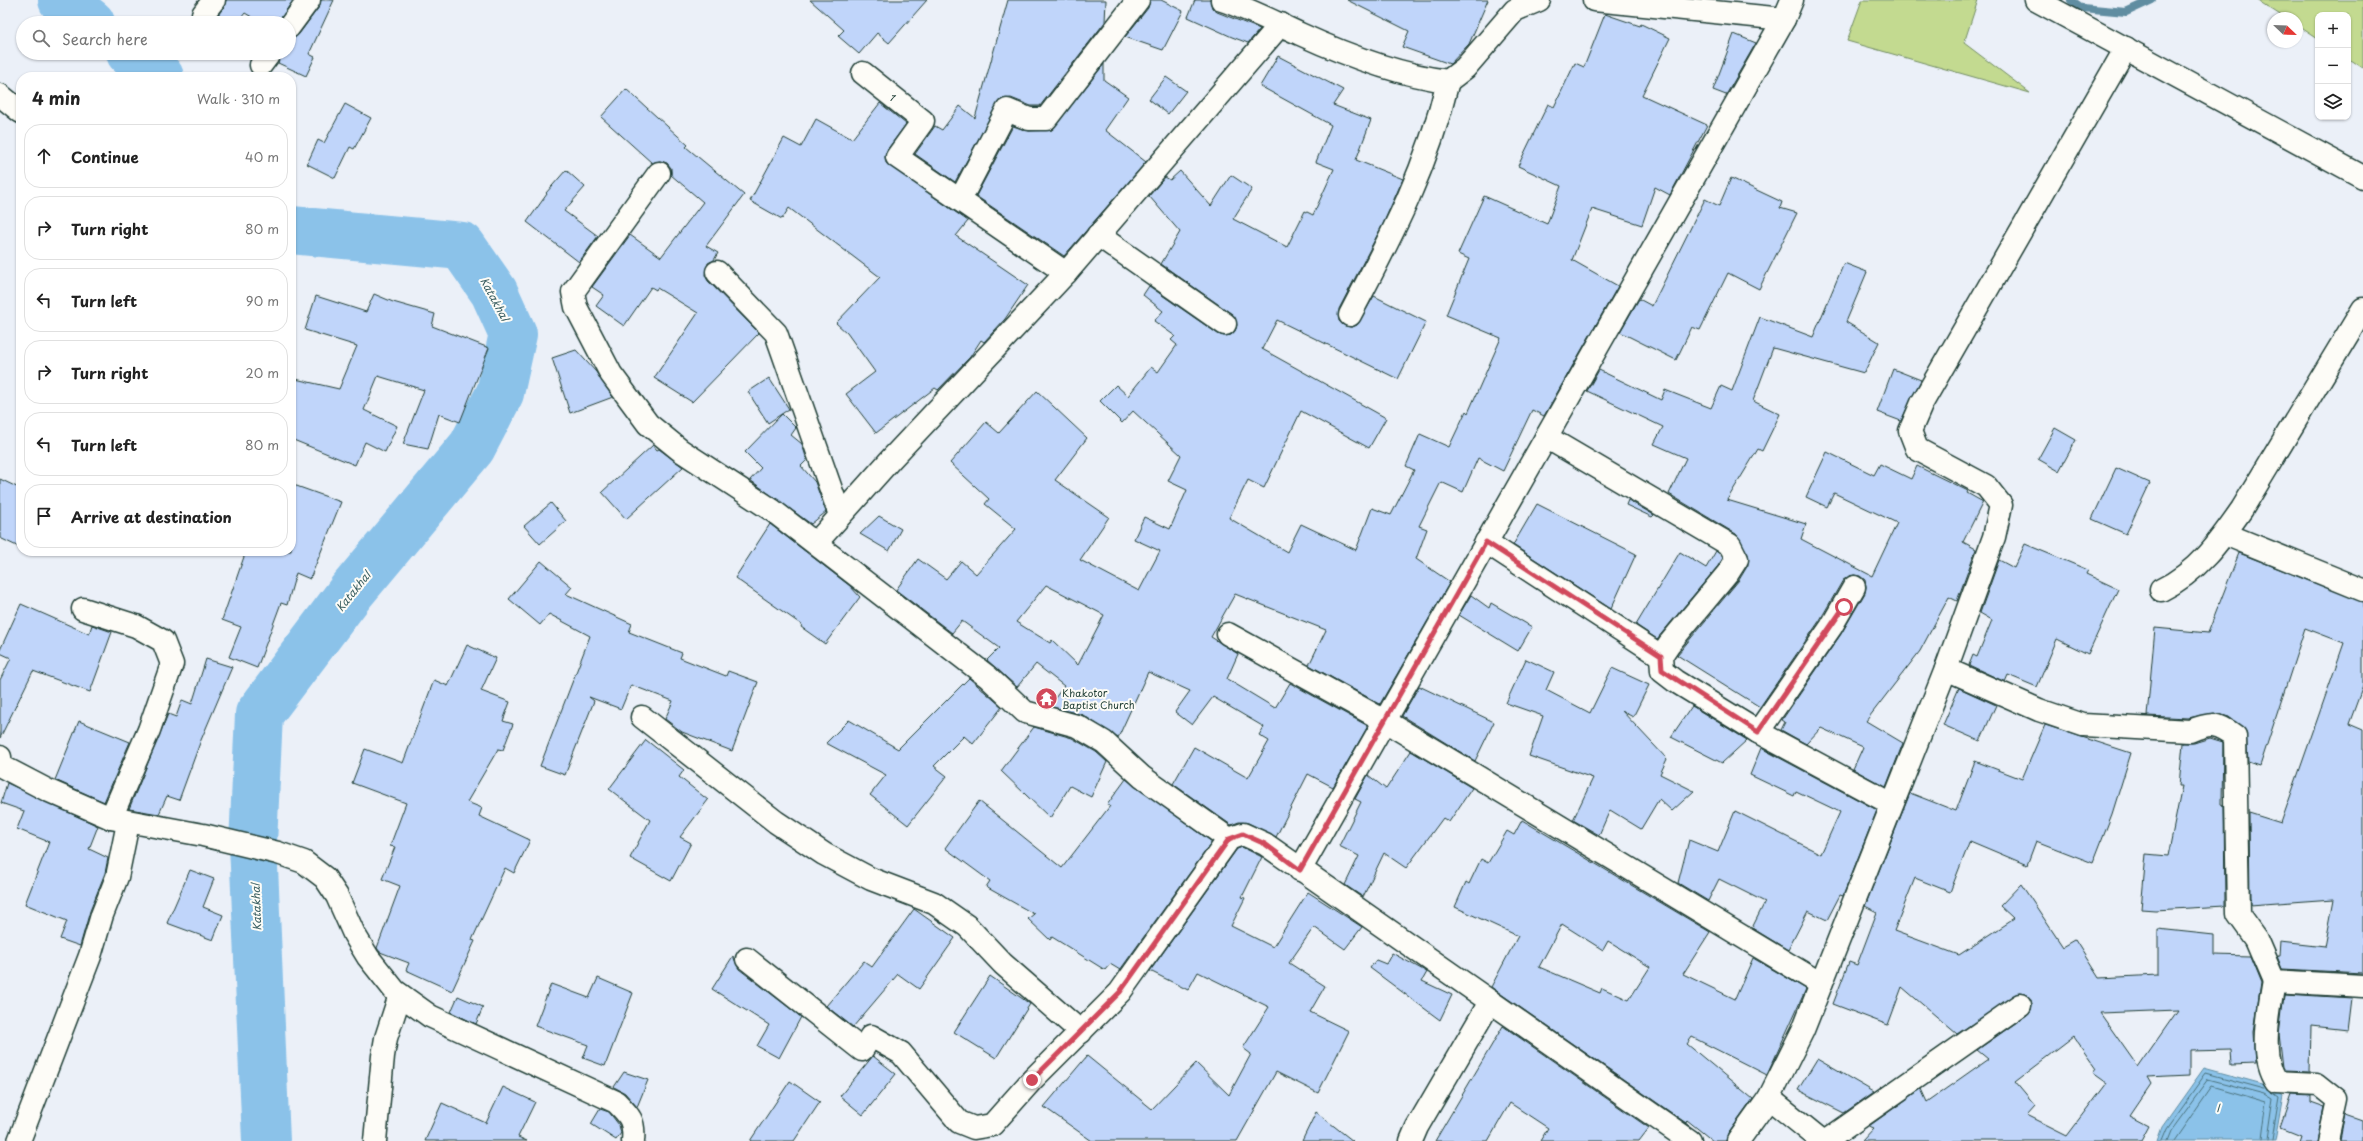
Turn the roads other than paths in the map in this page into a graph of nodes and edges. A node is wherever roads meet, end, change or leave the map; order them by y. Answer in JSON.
{"nodes":[{"id":1,"x":309,"y":0,"type":"edge"},
{"id":2,"x":1138,"y":0,"type":"edge"},
{"id":3,"x":1222,"y":0,"type":"edge"},
{"id":4,"x":1538,"y":0,"type":"edge"},
{"id":5,"x":1594,"y":0,"type":"edge"},
{"id":6,"x":2036,"y":0,"type":"edge"},
{"id":7,"x":1788,"y":9,"type":"edge"},
{"id":8,"x":296,"y":18,"type":"edge"},
{"id":9,"x":1281,"y":24,"type":"junction"},
{"id":10,"x":2126,"y":48,"type":"junction"},
{"id":11,"x":863,"y":73,"type":"dead end"},
{"id":12,"x":1448,"y":80,"type":"junction"},
{"id":13,"x":0,"y":95,"type":"edge"},
{"id":14,"x":16,"y":108,"type":"edge"},
{"id":15,"x":659,"y":173,"type":"dead end"},
{"id":16,"x":2363,"y":177,"type":"edge"},
{"id":17,"x":960,"y":200,"type":"junction"},
{"id":18,"x":1098,"y":235,"type":"junction"},
{"id":19,"x":716,"y":272,"type":"dead end"},
{"id":20,"x":1066,"y":273,"type":"junction"},
{"id":21,"x":2363,"y":309,"type":"edge"},
{"id":22,"x":1350,"y":314,"type":"dead end"},
{"id":23,"x":1225,"y":324,"type":"dead end"},
{"id":24,"x":1546,"y":437,"type":"junction"},
{"id":25,"x":840,"y":515,"type":"junction"},
{"id":26,"x":2225,"y":534,"type":"junction"},
{"id":27,"x":1486,"y":542,"type":"junction"},
{"id":28,"x":816,"y":543,"type":"junction"},
{"id":29,"x":1854,"y":587,"type":"dead end"},
{"id":30,"x":2161,"y":590,"type":"dead end"},
{"id":31,"x":2363,"y":590,"type":"edge"},
{"id":32,"x":83,"y":609,"type":"dead end"},
{"id":33,"x":1228,"y":634,"type":"dead end"},
{"id":34,"x":1661,"y":656,"type":"junction"},
{"id":35,"x":1946,"y":669,"type":"junction"},
{"id":36,"x":642,"y":717,"type":"dead end"},
{"id":37,"x":1385,"y":721,"type":"junction"},
{"id":38,"x":1758,"y":732,"type":"junction"},
{"id":39,"x":0,"y":757,"type":"edge"},
{"id":40,"x":1892,"y":804,"type":"junction"},
{"id":41,"x":119,"y":821,"type":"junction"},
{"id":42,"x":1229,"y":839,"type":"junction"},
{"id":43,"x":1300,"y":870,"type":"junction"},
{"id":44,"x":747,"y":959,"type":"dead end"},
{"id":45,"x":2274,"y":981,"type":"junction"},
{"id":46,"x":1821,"y":984,"type":"junction"},
{"id":47,"x":2363,"y":986,"type":"edge"},
{"id":48,"x":400,"y":995,"type":"junction"},
{"id":49,"x":1490,"y":1002,"type":"junction"},
{"id":50,"x":2020,"y":1005,"type":"dead end"},
{"id":51,"x":1081,"y":1032,"type":"junction"},
{"id":52,"x":1769,"y":1098,"type":"junction"},
{"id":53,"x":18,"y":1141,"type":"edge"},
{"id":54,"x":375,"y":1141,"type":"edge"},
{"id":55,"x":633,"y":1141,"type":"edge"},
{"id":56,"x":1411,"y":1141,"type":"edge"},
{"id":57,"x":1690,"y":1141,"type":"edge"},
{"id":58,"x":1738,"y":1141,"type":"edge"},
{"id":59,"x":1822,"y":1141,"type":"edge"},
{"id":60,"x":1826,"y":1141,"type":"edge"},
{"id":61,"x":2328,"y":1141,"type":"edge"}],
"edges":[{"from":1,"to":8,"type":"street"},
{"from":2,"to":17,"type":"street"},
{"from":3,"to":9,"type":"street"},
{"from":4,"to":12,"type":"street"},
{"from":5,"to":7,"type":"street"},
{"from":6,"to":10,"type":"street"},
{"from":7,"to":24,"type":"street"},
{"from":9,"to":12,"type":"street"},
{"from":9,"to":18,"type":"street"},
{"from":10,"to":16,"type":"street"},
{"from":10,"to":35,"type":"street"},
{"from":11,"to":17,"type":"street","name":"1"},
{"from":12,"to":22,"type":"street"},
{"from":13,"to":14,"type":"street"},
{"from":15,"to":28,"type":"street"},
{"from":17,"to":20,"type":"street"},
{"from":18,"to":20,"type":"street"},
{"from":18,"to":23,"type":"street"},
{"from":19,"to":25,"type":"street"},
{"from":20,"to":25,"type":"street"},
{"from":21,"to":26,"type":"street"},
{"from":24,"to":27,"type":"street"},
{"from":24,"to":34,"type":"street"},
{"from":25,"to":28,"type":"street"},
{"from":26,"to":30,"type":"street"},
{"from":26,"to":31,"type":"street"},
{"from":27,"to":34,"type":"street"},
{"from":27,"to":37,"type":"street"},
{"from":28,"to":42,"type":"street"},
{"from":29,"to":38,"type":"street"},
{"from":32,"to":41,"type":"street"},
{"from":33,"to":37,"type":"street"},
{"from":34,"to":38,"type":"street"},
{"from":35,"to":40,"type":"street"},
{"from":35,"to":45,"type":"street"},
{"from":36,"to":51,"type":"street"},
{"from":37,"to":43,"type":"street"},
{"from":37,"to":46,"type":"street"},
{"from":38,"to":40,"type":"street"},
{"from":39,"to":41,"type":"street"},
{"from":40,"to":46,"type":"street"},
{"from":41,"to":48,"type":"street"},
{"from":41,"to":53,"type":"street"},
{"from":42,"to":43,"type":"street"},
{"from":42,"to":51,"type":"street"},
{"from":43,"to":49,"type":"street"},
{"from":44,"to":51,"type":"street"},
{"from":45,"to":47,"type":"street"},
{"from":45,"to":61,"type":"street"},
{"from":46,"to":52,"type":"street"},
{"from":48,"to":54,"type":"street"},
{"from":48,"to":55,"type":"street"},
{"from":49,"to":56,"type":"street"},
{"from":49,"to":57,"type":"street"},
{"from":50,"to":60,"type":"street"},
{"from":52,"to":58,"type":"street"},
{"from":52,"to":59,"type":"street"}]}
